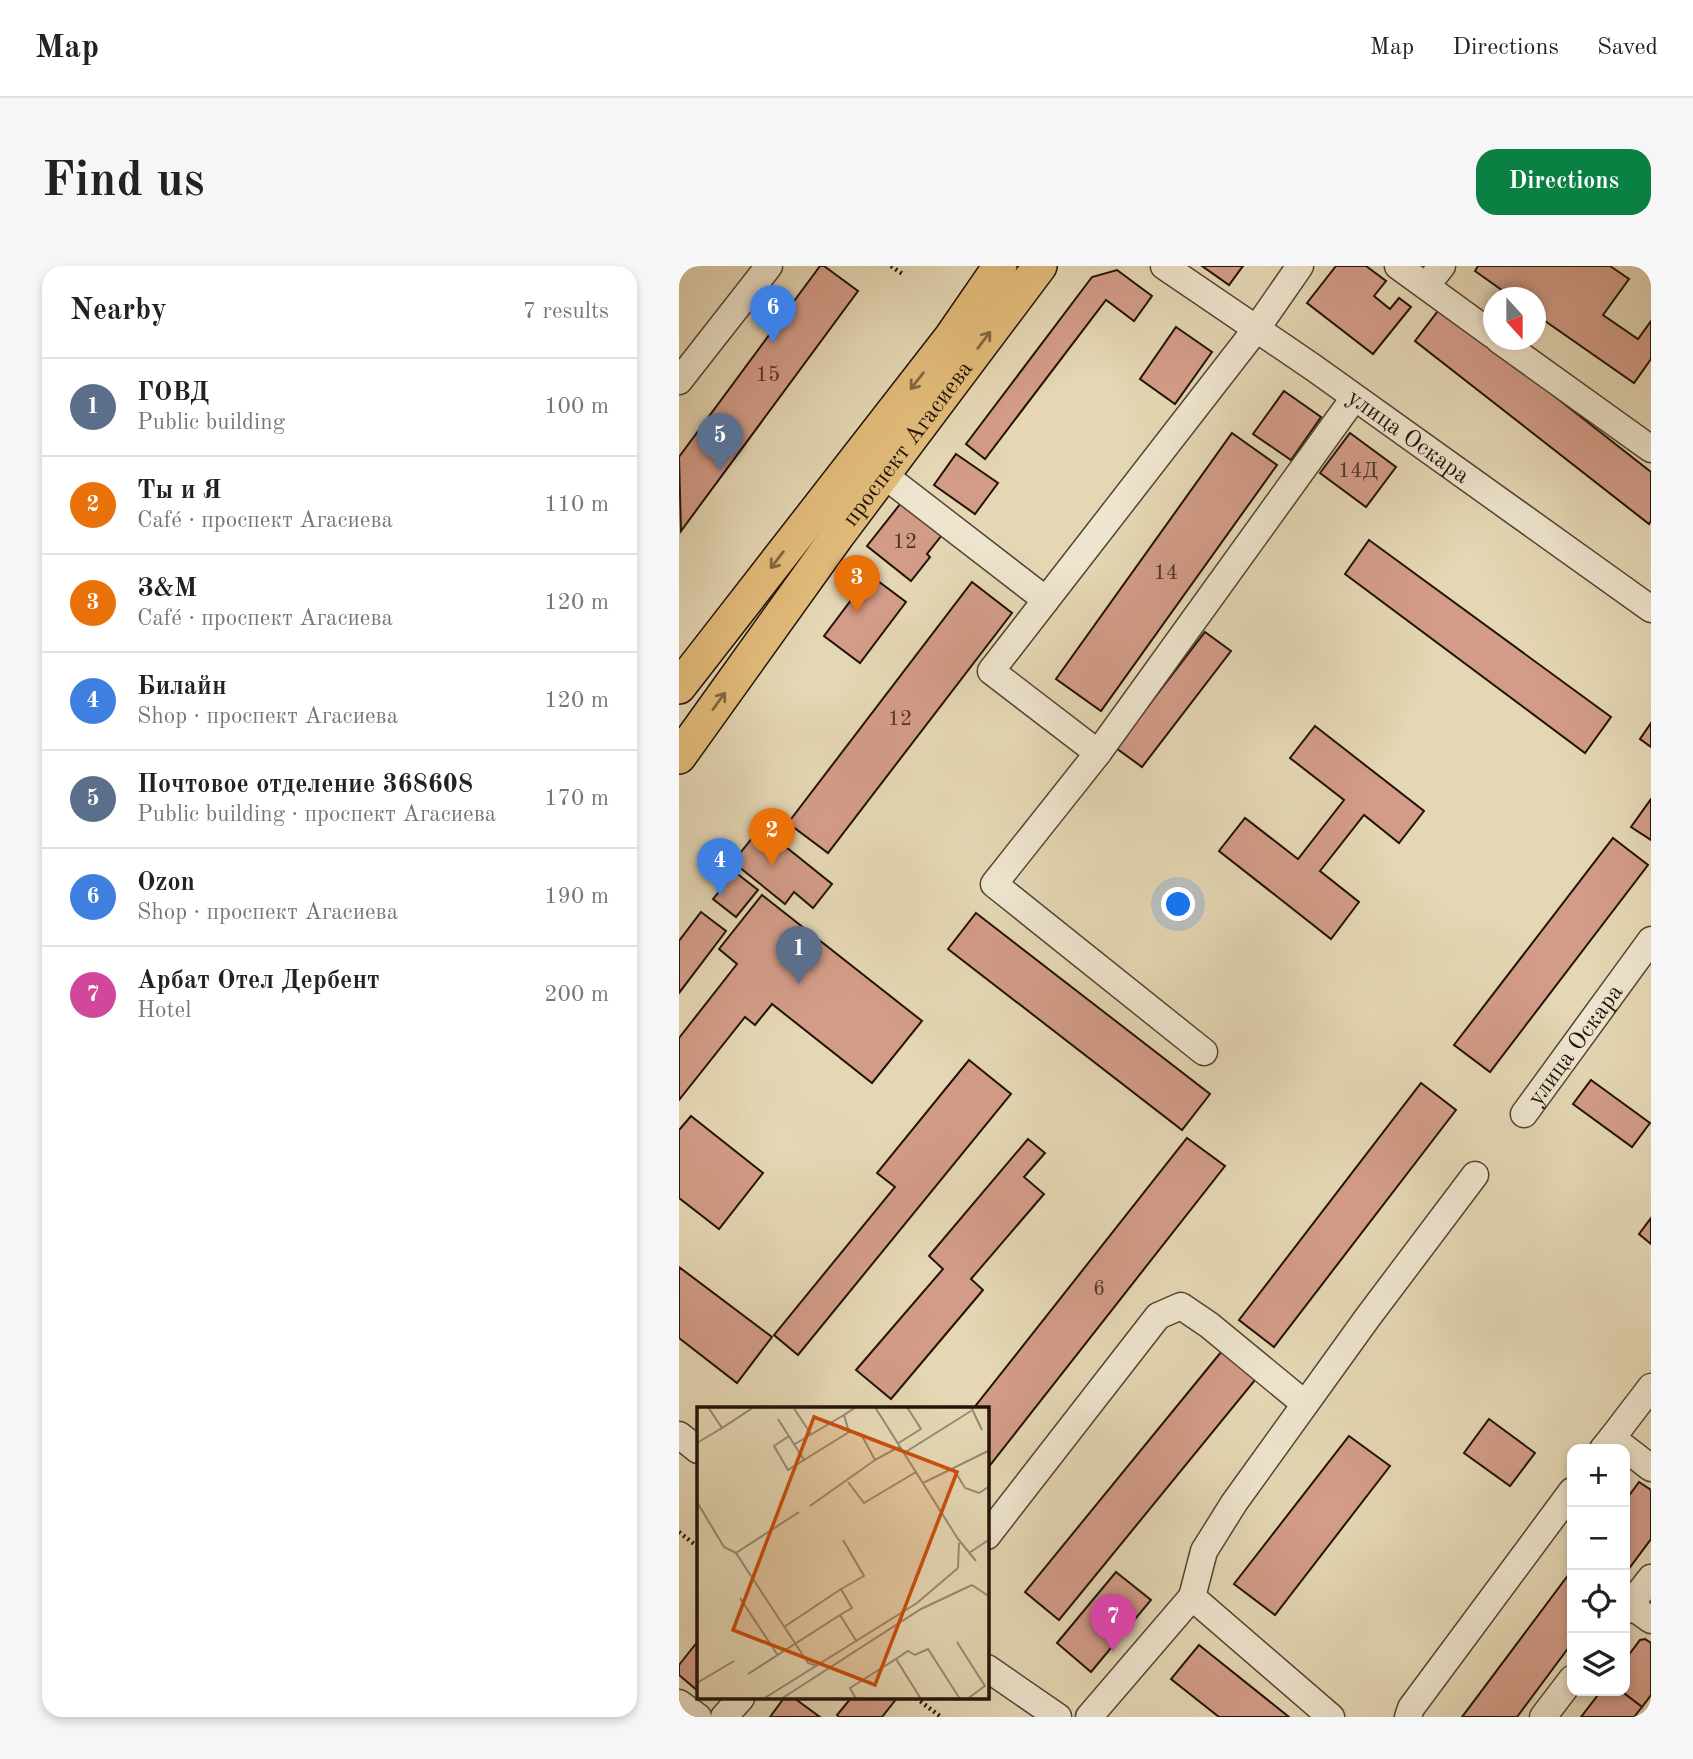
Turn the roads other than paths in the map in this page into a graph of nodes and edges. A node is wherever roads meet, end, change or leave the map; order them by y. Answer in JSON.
{"nodes":[{"id":1,"x":769,"y":266,"type":"edge"},
{"id":2,"x":1000,"y":266,"type":"edge"},
{"id":3,"x":1040,"y":266,"type":"edge"},
{"id":4,"x":1164,"y":266,"type":"edge"},
{"id":5,"x":1300,"y":266,"type":"edge"},
{"id":6,"x":1398,"y":266,"type":"edge"},
{"id":7,"x":1434,"y":276,"type":"edge"},
{"id":8,"x":1483,"y":325,"type":"edge"},
{"id":9,"x":1257,"y":328,"type":"junction"},
{"id":10,"x":1514,"y":350,"type":"edge"},
{"id":11,"x":679,"y":382,"type":"edge"},
{"id":12,"x":1354,"y":398,"type":"junction"},
{"id":13,"x":1651,"y":449,"type":"edge"},
{"id":14,"x":884,"y":475,"type":"junction"},
{"id":15,"x":1046,"y":600,"type":"junction"},
{"id":16,"x":1651,"y":609,"type":"edge"},
{"id":17,"x":679,"y":687,"type":"edge"},
{"id":18,"x":1098,"y":753,"type":"junction"},
{"id":19,"x":679,"y":757,"type":"edge"},
{"id":20,"x":1651,"y":940,"type":"edge"},
{"id":21,"x":1203,"y":1052,"type":"dead end"},
{"id":22,"x":1524,"y":1114,"type":"dead end"},
{"id":23,"x":1475,"y":1175,"type":"dead end"},
{"id":24,"x":1651,"y":1387,"type":"edge"},
{"id":25,"x":1305,"y":1404,"type":"junction"},
{"id":26,"x":679,"y":1435,"type":"edge"},
{"id":27,"x":1607,"y":1443,"type":"edge"},
{"id":28,"x":697,"y":1449,"type":"edge"},
{"id":29,"x":1651,"y":1468,"type":"edge"},
{"id":30,"x":1567,"y":1497,"type":"edge"},
{"id":31,"x":989,"y":1533,"type":"edge"},
{"id":32,"x":1651,"y":1578,"type":"edge"},
{"id":33,"x":1192,"y":1597,"type":"junction"},
{"id":34,"x":1635,"y":1612,"type":"edge"},
{"id":35,"x":989,"y":1670,"type":"edge"},
{"id":36,"x":1567,"y":1686,"type":"edge"},
{"id":37,"x":739,"y":1700,"type":"edge"},
{"id":38,"x":679,"y":1703,"type":"edge"},
{"id":39,"x":1041,"y":1713,"type":"edge"},
{"id":40,"x":698,"y":1717,"type":"edge"},
{"id":41,"x":724,"y":1717,"type":"edge"},
{"id":42,"x":1089,"y":1717,"type":"edge"},
{"id":43,"x":1331,"y":1717,"type":"edge"},
{"id":44,"x":1408,"y":1717,"type":"edge"},
{"id":45,"x":1543,"y":1717,"type":"edge"}],
"edges":[{"from":1,"to":11,"type":"street"},
{"from":2,"to":17,"type":"main road","name":"проспект Агасиева","one_way":true},
{"from":14,"to":3,"type":"main road","name":"проспект Агасиева","one_way":true},
{"from":4,"to":9,"type":"street","name":"улица Оскара"},
{"from":5,"to":9,"type":"street"},
{"from":6,"to":7,"type":"street"},
{"from":7,"to":8,"type":"street"},
{"from":9,"to":12,"type":"street","name":"улица Оскара"},
{"from":9,"to":15,"type":"street"},
{"from":10,"to":13,"type":"street"},
{"from":12,"to":16,"type":"street","name":"улица Оскара"},
{"from":12,"to":18,"type":"street"},
{"from":14,"to":15,"type":"street"},
{"from":19,"to":14,"type":"main road","name":"проспект Агасиева","one_way":true},
{"from":15,"to":18,"type":"street"},
{"from":18,"to":21,"type":"street"},
{"from":20,"to":22,"type":"street","name":"улица Оскара"},
{"from":23,"to":25,"type":"street"},
{"from":24,"to":27,"type":"street"},
{"from":25,"to":31,"type":"street"},
{"from":25,"to":33,"type":"street"},
{"from":26,"to":28,"type":"street"},
{"from":27,"to":29,"type":"street"},
{"from":30,"to":44,"type":"street"},
{"from":32,"to":34,"type":"street"},
{"from":33,"to":42,"type":"street"},
{"from":33,"to":43,"type":"street"},
{"from":35,"to":39,"type":"street"},
{"from":36,"to":45,"type":"street"},
{"from":37,"to":41,"type":"street"},
{"from":38,"to":40,"type":"street"}]}
